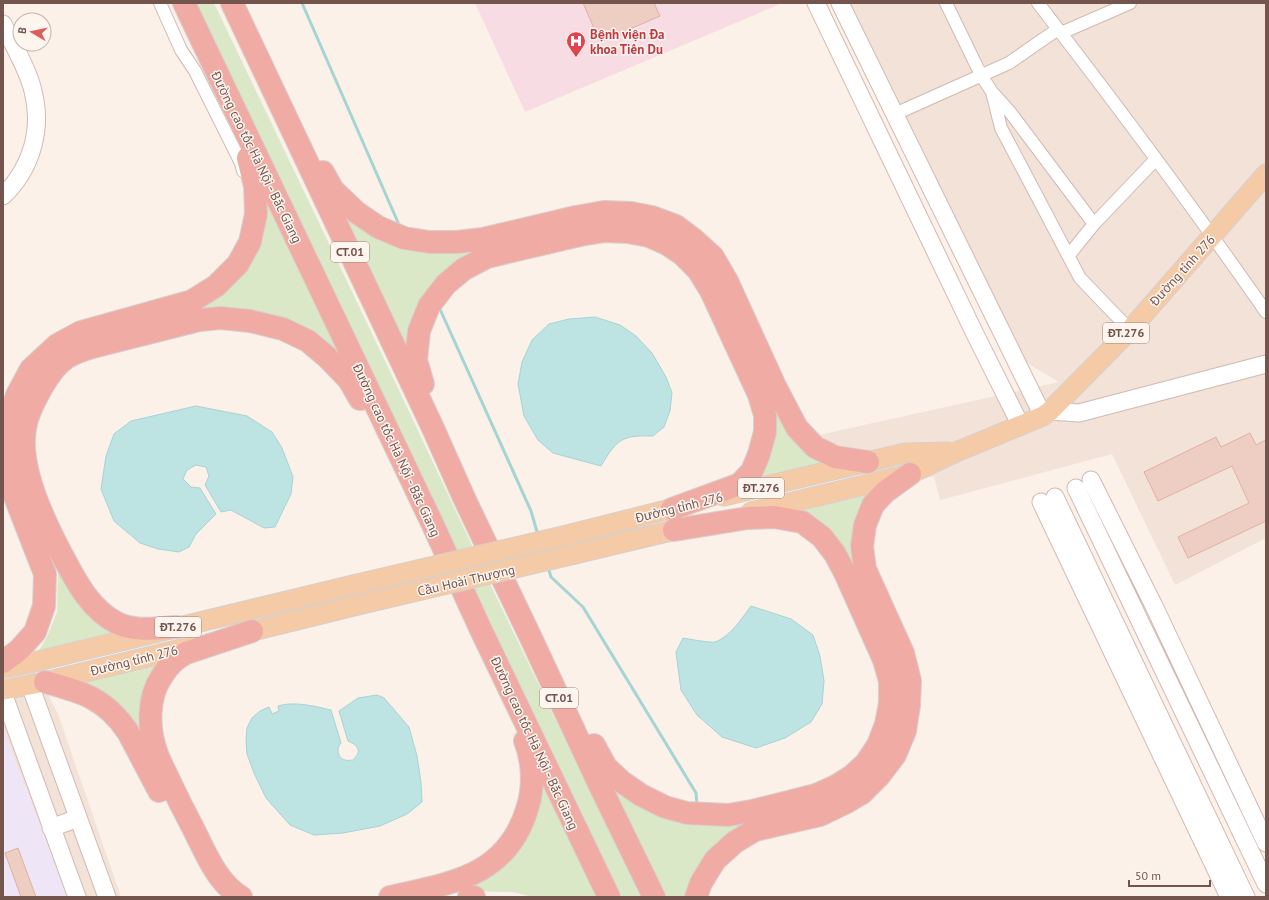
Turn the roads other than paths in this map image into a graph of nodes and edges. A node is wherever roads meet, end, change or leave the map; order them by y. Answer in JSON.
{"nodes":[{"id":1,"x":160,"y":3,"type":"edge"},
{"id":2,"x":173,"y":3,"type":"edge"},
{"id":3,"x":184,"y":3,"type":"edge"},
{"id":4,"x":946,"y":3,"type":"edge"},
{"id":5,"x":1038,"y":3,"type":"edge"},
{"id":6,"x":1130,"y":3,"type":"edge"},
{"id":7,"x":232,"y":4,"type":"edge"},
{"id":8,"x":842,"y":4,"type":"edge"},
{"id":9,"x":819,"y":9,"type":"edge"},
{"id":10,"x":3,"y":24,"type":"edge"},
{"id":11,"x":1060,"y":31,"type":"junction"},
{"id":12,"x":981,"y":75,"type":"junction"},
{"id":13,"x":222,"y":82,"type":"junction"},
{"id":14,"x":992,"y":92,"type":"junction"},
{"id":15,"x":895,"y":114,"type":"junction"},
{"id":16,"x":1156,"y":159,"type":"junction"},
{"id":17,"x":1266,"y":174,"type":"edge"},
{"id":18,"x":3,"y":196,"type":"edge"},
{"id":19,"x":1094,"y":224,"type":"junction"},
{"id":20,"x":1213,"y":235,"type":"junction"},
{"id":21,"x":1069,"y":255,"type":"junction"},
{"id":22,"x":1266,"y":312,"type":"edge"},
{"id":23,"x":1130,"y":330,"type":"junction"},
{"id":24,"x":1266,"y":364,"type":"edge"},
{"id":25,"x":3,"y":408,"type":"edge"},
{"id":26,"x":1046,"y":413,"type":"junction"},
{"id":27,"x":1021,"y":426,"type":"junction"},
{"id":28,"x":956,"y":452,"type":"junction"},
{"id":29,"x":868,"y":462,"type":"junction"},
{"id":30,"x":910,"y":474,"type":"junction"},
{"id":31,"x":3,"y":476,"type":"edge"},
{"id":32,"x":1091,"y":480,"type":"dead end"},
{"id":33,"x":1076,"y":488,"type":"dead end"},
{"id":34,"x":465,"y":500,"type":"junction"},
{"id":35,"x":1048,"y":500,"type":"dead end"},
{"id":36,"x":672,"y":509,"type":"junction"},
{"id":37,"x":432,"y":523,"type":"junction"},
{"id":38,"x":674,"y":530,"type":"junction"},
{"id":39,"x":567,"y":535,"type":"joint"},
{"id":40,"x":575,"y":554,"type":"joint"},
{"id":41,"x":352,"y":584,"type":"joint"},
{"id":42,"x":358,"y":605,"type":"joint"},
{"id":43,"x":1154,"y":606,"type":"junction"},
{"id":44,"x":1137,"y":614,"type":"junction"},
{"id":45,"x":177,"y":627,"type":"junction"},
{"id":46,"x":1109,"y":627,"type":"junction"},
{"id":47,"x":481,"y":630,"type":"junction"},
{"id":48,"x":252,"y":631,"type":"junction"},
{"id":49,"x":532,"y":638,"type":"junction"},
{"id":50,"x":3,"y":651,"type":"edge"},
{"id":51,"x":3,"y":662,"type":"edge"},
{"id":52,"x":30,"y":663,"type":"junction"},
{"id":53,"x":3,"y":668,"type":"edge"},
{"id":54,"x":37,"y":684,"type":"junction"},
{"id":55,"x":3,"y":692,"type":"edge"},
{"id":56,"x":78,"y":818,"type":"junction"},
{"id":57,"x":51,"y":828,"type":"junction"},
{"id":58,"x":1266,"y":843,"type":"edge"},
{"id":59,"x":1266,"y":884,"type":"edge"},
{"id":60,"x":77,"y":897,"type":"edge"},
{"id":61,"x":107,"y":897,"type":"edge"},
{"id":62,"x":220,"y":897,"type":"edge"},
{"id":63,"x":241,"y":897,"type":"edge"},
{"id":64,"x":390,"y":897,"type":"edge"},
{"id":65,"x":469,"y":897,"type":"edge"},
{"id":66,"x":474,"y":897,"type":"edge"},
{"id":67,"x":609,"y":897,"type":"edge"},
{"id":68,"x":654,"y":897,"type":"edge"},
{"id":69,"x":696,"y":897,"type":"edge"},
{"id":70,"x":1229,"y":897,"type":"edge"},
{"id":71,"x":1246,"y":897,"type":"edge"}],
"edges":[{"from":1,"to":25,"type":"street"},
{"from":2,"to":13,"type":"highway"},
{"from":3,"to":13,"type":"highway","name":"Đường cao tốc Hà Nội - Bắc Giang","number":"CT.01"},
{"from":4,"to":12,"type":"street"},
{"from":5,"to":11,"type":"street"},
{"from":6,"to":11,"type":"street"},
{"from":7,"to":29,"type":"highway"},
{"from":7,"to":34,"type":"highway","number":"CT.01"},
{"from":8,"to":9,"type":"street"},
{"from":8,"to":15,"type":"street"},
{"from":9,"to":27,"type":"street"},
{"from":10,"to":18,"type":"street"},
{"from":11,"to":12,"type":"street"},
{"from":11,"to":16,"type":"street"},
{"from":12,"to":14,"type":"street"},
{"from":12,"to":15,"type":"street"},
{"from":13,"to":37,"type":"highway","name":"Đường cao tốc Hà Nội - Bắc Giang","number":"CT.01"},
{"from":13,"to":51,"type":"highway"},
{"from":14,"to":19,"type":"street"},
{"from":14,"to":21,"type":"street"},
{"from":15,"to":26,"type":"street"},
{"from":16,"to":19,"type":"street"},
{"from":16,"to":20,"type":"street"},
{"from":17,"to":20,"type":"main road","name":"Đường tỉnh 276","number":"ĐT.276"},
{"from":19,"to":21,"type":"street"},
{"from":20,"to":22,"type":"street"},
{"from":20,"to":23,"type":"main road","name":"Đường tỉnh 276","number":"ĐT.276"},
{"from":21,"to":23,"type":"street"},
{"from":23,"to":26,"type":"main road","name":"Đường tỉnh 276","number":"ĐT.276"},
{"from":24,"to":26,"type":"street"},
{"from":26,"to":27,"type":"main road","name":"Đường tỉnh 276","number":"ĐT.276"},
{"from":27,"to":28,"type":"main road","name":"Đường tỉnh 276","number":"ĐT.276"},
{"from":28,"to":29,"type":"main road","name":"Đường tỉnh 276","number":"ĐT.276"},
{"from":28,"to":30,"type":"main road","name":"Đường tỉnh 276","number":"ĐT.276"},
{"from":29,"to":36,"type":"main road","name":"Đường tỉnh 276","number":"ĐT.276"},
{"from":30,"to":38,"type":"main road","name":"Đường tỉnh 276","number":"ĐT.276"},
{"from":30,"to":69,"type":"highway"},
{"from":31,"to":50,"type":"street"},
{"from":32,"to":43,"type":"street"},
{"from":33,"to":44,"type":"street"},
{"from":34,"to":36,"type":"highway"},
{"from":34,"to":49,"type":"highway","number":"CT.01"},
{"from":35,"to":46,"type":"street"},
{"from":36,"to":39,"type":"main road","name":"Đường tỉnh 276","number":"ĐT.276"},
{"from":37,"to":45,"type":"highway"},
{"from":37,"to":47,"type":"highway","name":"Đường cao tốc Hà Nội - Bắc Giang","number":"CT.01"},
{"from":38,"to":40,"type":"main road","name":"Đường tỉnh 276","number":"ĐT.276"},
{"from":38,"to":49,"type":"highway"},
{"from":39,"to":41,"type":"main road","name":"Cầu Hoài Thượng","number":"ĐT.276","bridge":true},
{"from":40,"to":42,"type":"main road","name":"Cầu Hoài Thượng","number":"ĐT.276","bridge":true},
{"from":41,"to":45,"type":"main road","name":"Đường tỉnh 276","number":"ĐT.276"},
{"from":42,"to":48,"type":"main road","name":"Đường tỉnh 276","number":"ĐT.276"},
{"from":43,"to":44,"type":"street"},
{"from":43,"to":58,"type":"street"},
{"from":44,"to":46,"type":"street"},
{"from":44,"to":59,"type":"street"},
{"from":45,"to":52,"type":"main road","name":"Đường tỉnh 276","number":"ĐT.276"},
{"from":46,"to":70,"type":"street"},
{"from":46,"to":71,"type":"street"},
{"from":47,"to":64,"type":"highway"},
{"from":47,"to":67,"type":"highway","name":"Đường cao tốc Hà Nội - Bắc Giang","number":"CT.01"},
{"from":48,"to":54,"type":"main road","name":"Đường tỉnh 276","number":"ĐT.276"},
{"from":48,"to":63,"type":"highway"},
{"from":49,"to":68,"type":"highway","number":"CT.01"},
{"from":52,"to":53,"type":"main road","name":"Đường tỉnh 276","number":"ĐT.276"},
{"from":52,"to":54,"type":"main road"},
{"from":54,"to":55,"type":"main road","name":"Đường tỉnh 276","number":"ĐT.276"},
{"from":54,"to":56,"type":"street"},
{"from":54,"to":62,"type":"highway"},
{"from":55,"to":57,"type":"street"},
{"from":56,"to":57,"type":"street"},
{"from":56,"to":61,"type":"street"},
{"from":57,"to":60,"type":"street"},
{"from":65,"to":66,"type":"highway"}]}
